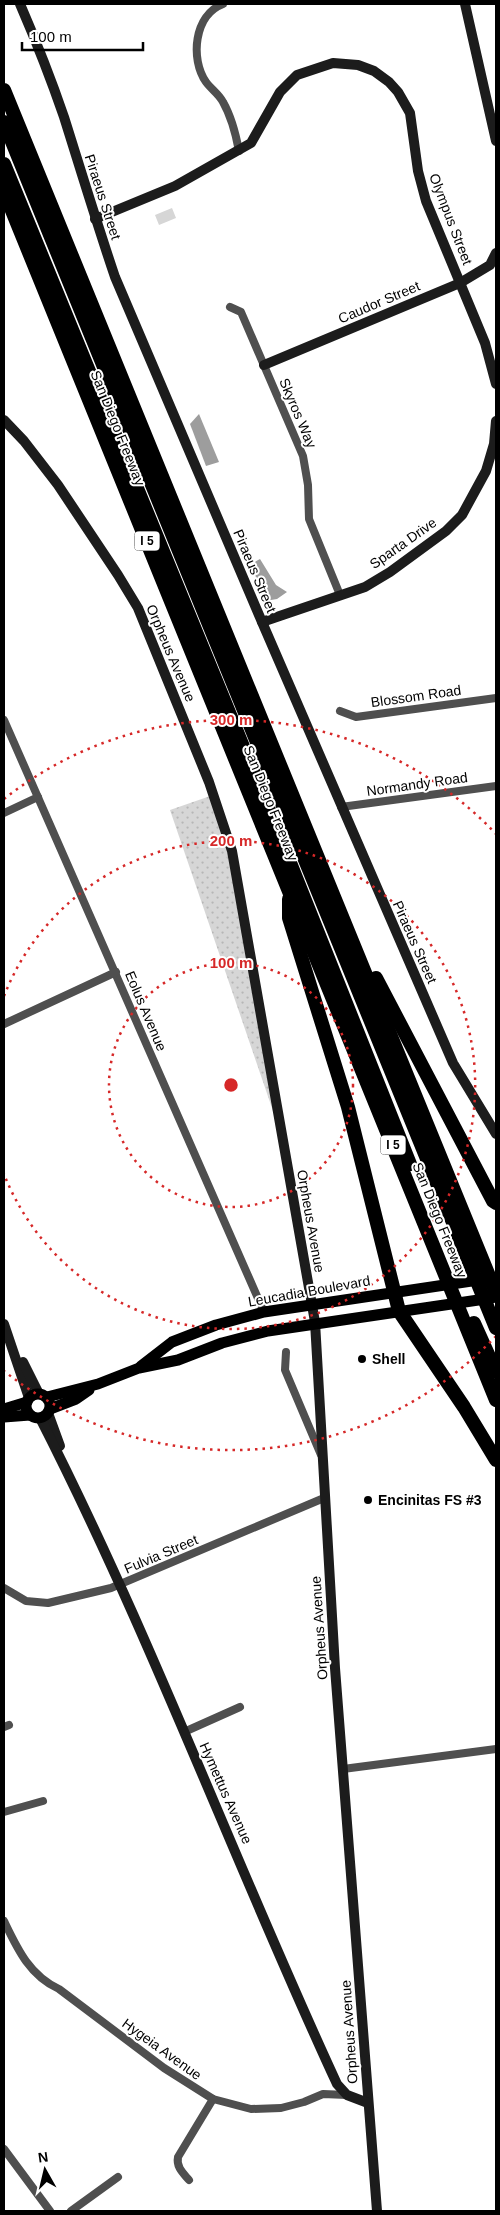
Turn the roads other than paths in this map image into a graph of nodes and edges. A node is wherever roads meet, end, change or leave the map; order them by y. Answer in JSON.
{"nodes":[{"id":1,"x":20,"y":4,"type":"edge"},
{"id":2,"x":223,"y":4,"type":"edge"},
{"id":3,"x":465,"y":4,"type":"edge"},
{"id":4,"x":4,"y":90,"type":"edge"},
{"id":5,"x":4,"y":122,"type":"edge"},
{"id":6,"x":496,"y":141,"type":"edge"},
{"id":7,"x":239,"y":151,"type":"junction"},
{"id":8,"x":4,"y":164,"type":"edge"},
{"id":9,"x":4,"y":191,"type":"edge"},
{"id":10,"x":95,"y":219,"type":"junction"},
{"id":11,"x":496,"y":253,"type":"edge"},
{"id":12,"x":460,"y":283,"type":"junction"},
{"id":13,"x":230,"y":307,"type":"dead end"},
{"id":14,"x":494,"y":364,"type":"edge"},
{"id":15,"x":264,"y":365,"type":"junction"},
{"id":16,"x":496,"y":384,"type":"edge"},
{"id":17,"x":4,"y":420,"type":"edge"},
{"id":18,"x":496,"y":421,"type":"edge"},
{"id":19,"x":340,"y":595,"type":"junction"},
{"id":20,"x":262,"y":622,"type":"junction"},
{"id":21,"x":496,"y":698,"type":"edge"},
{"id":22,"x":340,"y":711,"type":"dead end"},
{"id":23,"x":4,"y":720,"type":"edge"},
{"id":24,"x":496,"y":786,"type":"edge"},
{"id":25,"x":38,"y":797,"type":"junction"},
{"id":26,"x":341,"y":807,"type":"junction"},
{"id":27,"x":4,"y":812,"type":"edge"},
{"id":28,"x":289,"y":891,"type":"junction"},
{"id":29,"x":336,"y":902,"type":"junction"},
{"id":30,"x":116,"y":972,"type":"junction"},
{"id":31,"x":4,"y":1024,"type":"edge"},
{"id":32,"x":496,"y":1134,"type":"edge"},
{"id":33,"x":496,"y":1203,"type":"edge"},
{"id":34,"x":496,"y":1278,"type":"edge"},
{"id":35,"x":394,"y":1293,"type":"junction"},
{"id":36,"x":496,"y":1295,"type":"edge"},
{"id":37,"x":312,"y":1304,"type":"junction"},
{"id":38,"x":264,"y":1312,"type":"junction"},
{"id":39,"x":399,"y":1312,"type":"junction"},
{"id":40,"x":315,"y":1322,"type":"junction"},
{"id":41,"x":4,"y":1324,"type":"edge"},
{"id":42,"x":496,"y":1328,"type":"edge"},
{"id":43,"x":286,"y":1352,"type":"dead end"},
{"id":44,"x":139,"y":1368,"type":"junction"},
{"id":45,"x":496,"y":1372,"type":"edge"},
{"id":46,"x":98,"y":1384,"type":"junction"},
{"id":47,"x":35,"y":1398,"type":"junction"},
{"id":48,"x":496,"y":1400,"type":"edge"},
{"id":49,"x":4,"y":1409,"type":"edge"},
{"id":50,"x":42,"y":1414,"type":"junction"},
{"id":51,"x":4,"y":1417,"type":"edge"},
{"id":52,"x":322,"y":1459,"type":"junction"},
{"id":53,"x":496,"y":1460,"type":"edge"},
{"id":54,"x":324,"y":1498,"type":"junction"},
{"id":55,"x":118,"y":1585,"type":"junction"},
{"id":56,"x":4,"y":1588,"type":"edge"},
{"id":57,"x":240,"y":1707,"type":"dead end"},
{"id":58,"x":184,"y":1732,"type":"junction"},
{"id":59,"x":496,"y":1749,"type":"edge"},
{"id":60,"x":343,"y":1769,"type":"junction"},
{"id":61,"x":43,"y":1801,"type":"dead end"},
{"id":62,"x":4,"y":1812,"type":"edge"},
{"id":63,"x":4,"y":1922,"type":"edge"},
{"id":64,"x":346,"y":2095,"type":"junction"},
{"id":65,"x":213,"y":2099,"type":"junction"},
{"id":66,"x":368,"y":2103,"type":"junction"},
{"id":67,"x":4,"y":2150,"type":"edge"},
{"id":68,"x":118,"y":2177,"type":"dead end"},
{"id":69,"x":189,"y":2180,"type":"dead end"},
{"id":70,"x":50,"y":2211,"type":"edge"},
{"id":71,"x":71,"y":2211,"type":"edge"},
{"id":72,"x":377,"y":2211,"type":"edge"}],
"edges":[{"from":1,"to":10,"type":"street","name":"Piraeus Street"},
{"from":2,"to":7,"type":"street"},
{"from":3,"to":6,"type":"street"},
{"from":4,"to":29,"type":"highway","name":"San Diego Freeway"},
{"from":5,"to":42,"type":"highway"},
{"from":7,"to":10,"type":"street","name":"Olympus Street"},
{"from":7,"to":12,"type":"street","name":"Olympus Street"},
{"from":8,"to":45,"type":"highway"},
{"from":9,"to":28,"type":"highway","name":"San Diego Freeway","number":"I 5"},
{"from":10,"to":20,"type":"street","name":"Piraeus Street"},
{"from":11,"to":12,"type":"street","name":"Caudor Street"},
{"from":12,"to":14,"type":"street","name":"Olympus Street"},
{"from":12,"to":15,"type":"street","name":"Caudor Street"},
{"from":13,"to":15,"type":"street","name":"Skyros Way"},
{"from":14,"to":16,"type":"street"},
{"from":15,"to":19,"type":"street","name":"Skyros Way"},
{"from":17,"to":37,"type":"street","name":"Orpheus Avenue"},
{"from":18,"to":19,"type":"street","name":"Sparta Drive"},
{"from":19,"to":20,"type":"street","name":"Sparta Drive"},
{"from":20,"to":26,"type":"street","name":"Piraeus Street"},
{"from":21,"to":22,"type":"street","name":"Blossom Road"},
{"from":23,"to":25,"type":"street","name":"Eolus Avenue"},
{"from":24,"to":26,"type":"street","name":"Normandy Road"},
{"from":25,"to":27,"type":"street"},
{"from":25,"to":30,"type":"street","name":"Eolus Avenue"},
{"from":26,"to":32,"type":"street","name":"Piraeus Street"},
{"from":28,"to":35,"type":"highway"},
{"from":28,"to":48,"type":"highway","name":"San Diego Freeway","number":"I 5"},
{"from":29,"to":33,"type":"highway"},
{"from":29,"to":36,"type":"highway","name":"San Diego Freeway"},
{"from":30,"to":31,"type":"street"},
{"from":30,"to":38,"type":"street","name":"Eolus Avenue"},
{"from":34,"to":35,"type":"main road","name":"Leucadia Boulevard"},
{"from":35,"to":37,"type":"main road","name":"Leucadia Boulevard"},
{"from":35,"to":39,"type":"highway"},
{"from":36,"to":39,"type":"main road","name":"Leucadia Boulevard"},
{"from":37,"to":38,"type":"main road","name":"Leucadia Boulevard"},
{"from":37,"to":40,"type":"street","name":"Orpheus Avenue"},
{"from":38,"to":44,"type":"main road","name":"Leucadia Boulevard"},
{"from":39,"to":40,"type":"main road","name":"Leucadia Boulevard"},
{"from":39,"to":53,"type":"highway"},
{"from":40,"to":44,"type":"main road","name":"Leucadia Boulevard"},
{"from":40,"to":52,"type":"street","name":"Orpheus Avenue"},
{"from":41,"to":47,"type":"street"},
{"from":43,"to":52,"type":"street"},
{"from":44,"to":46,"type":"main road","name":"Leucadia Boulevard"},
{"from":46,"to":47,"type":"main road","name":"Leucadia Boulevard"},
{"from":46,"to":50,"type":"main road","name":"Leucadia Boulevard"},
{"from":47,"to":49,"type":"main road","name":"Leucadia Boulevard"},
{"from":47,"to":50,"type":"main road"},
{"from":47,"to":50,"type":"main road"},
{"from":50,"to":51,"type":"main road","name":"Leucadia Boulevard"},
{"from":50,"to":55,"type":"street","name":"Hymettus Avenue"},
{"from":52,"to":54,"type":"street","name":"Orpheus Avenue"},
{"from":54,"to":55,"type":"street","name":"Fulvia Street"},
{"from":54,"to":60,"type":"street","name":"Orpheus Avenue"},
{"from":55,"to":56,"type":"street","name":"Fulvia Street"},
{"from":55,"to":58,"type":"street","name":"Hymettus Avenue"},
{"from":57,"to":58,"type":"street"},
{"from":58,"to":64,"type":"street","name":"Hymettus Avenue"},
{"from":59,"to":60,"type":"street"},
{"from":60,"to":66,"type":"street","name":"Orpheus Avenue"},
{"from":61,"to":62,"type":"street"},
{"from":63,"to":65,"type":"street","name":"Hygeia Avenue"},
{"from":64,"to":65,"type":"street","name":"Hygeia Avenue"},
{"from":64,"to":66,"type":"street"},
{"from":65,"to":69,"type":"street"},
{"from":66,"to":72,"type":"street","name":"Orpheus Avenue"},
{"from":67,"to":70,"type":"street"},
{"from":68,"to":71,"type":"street"}]}
